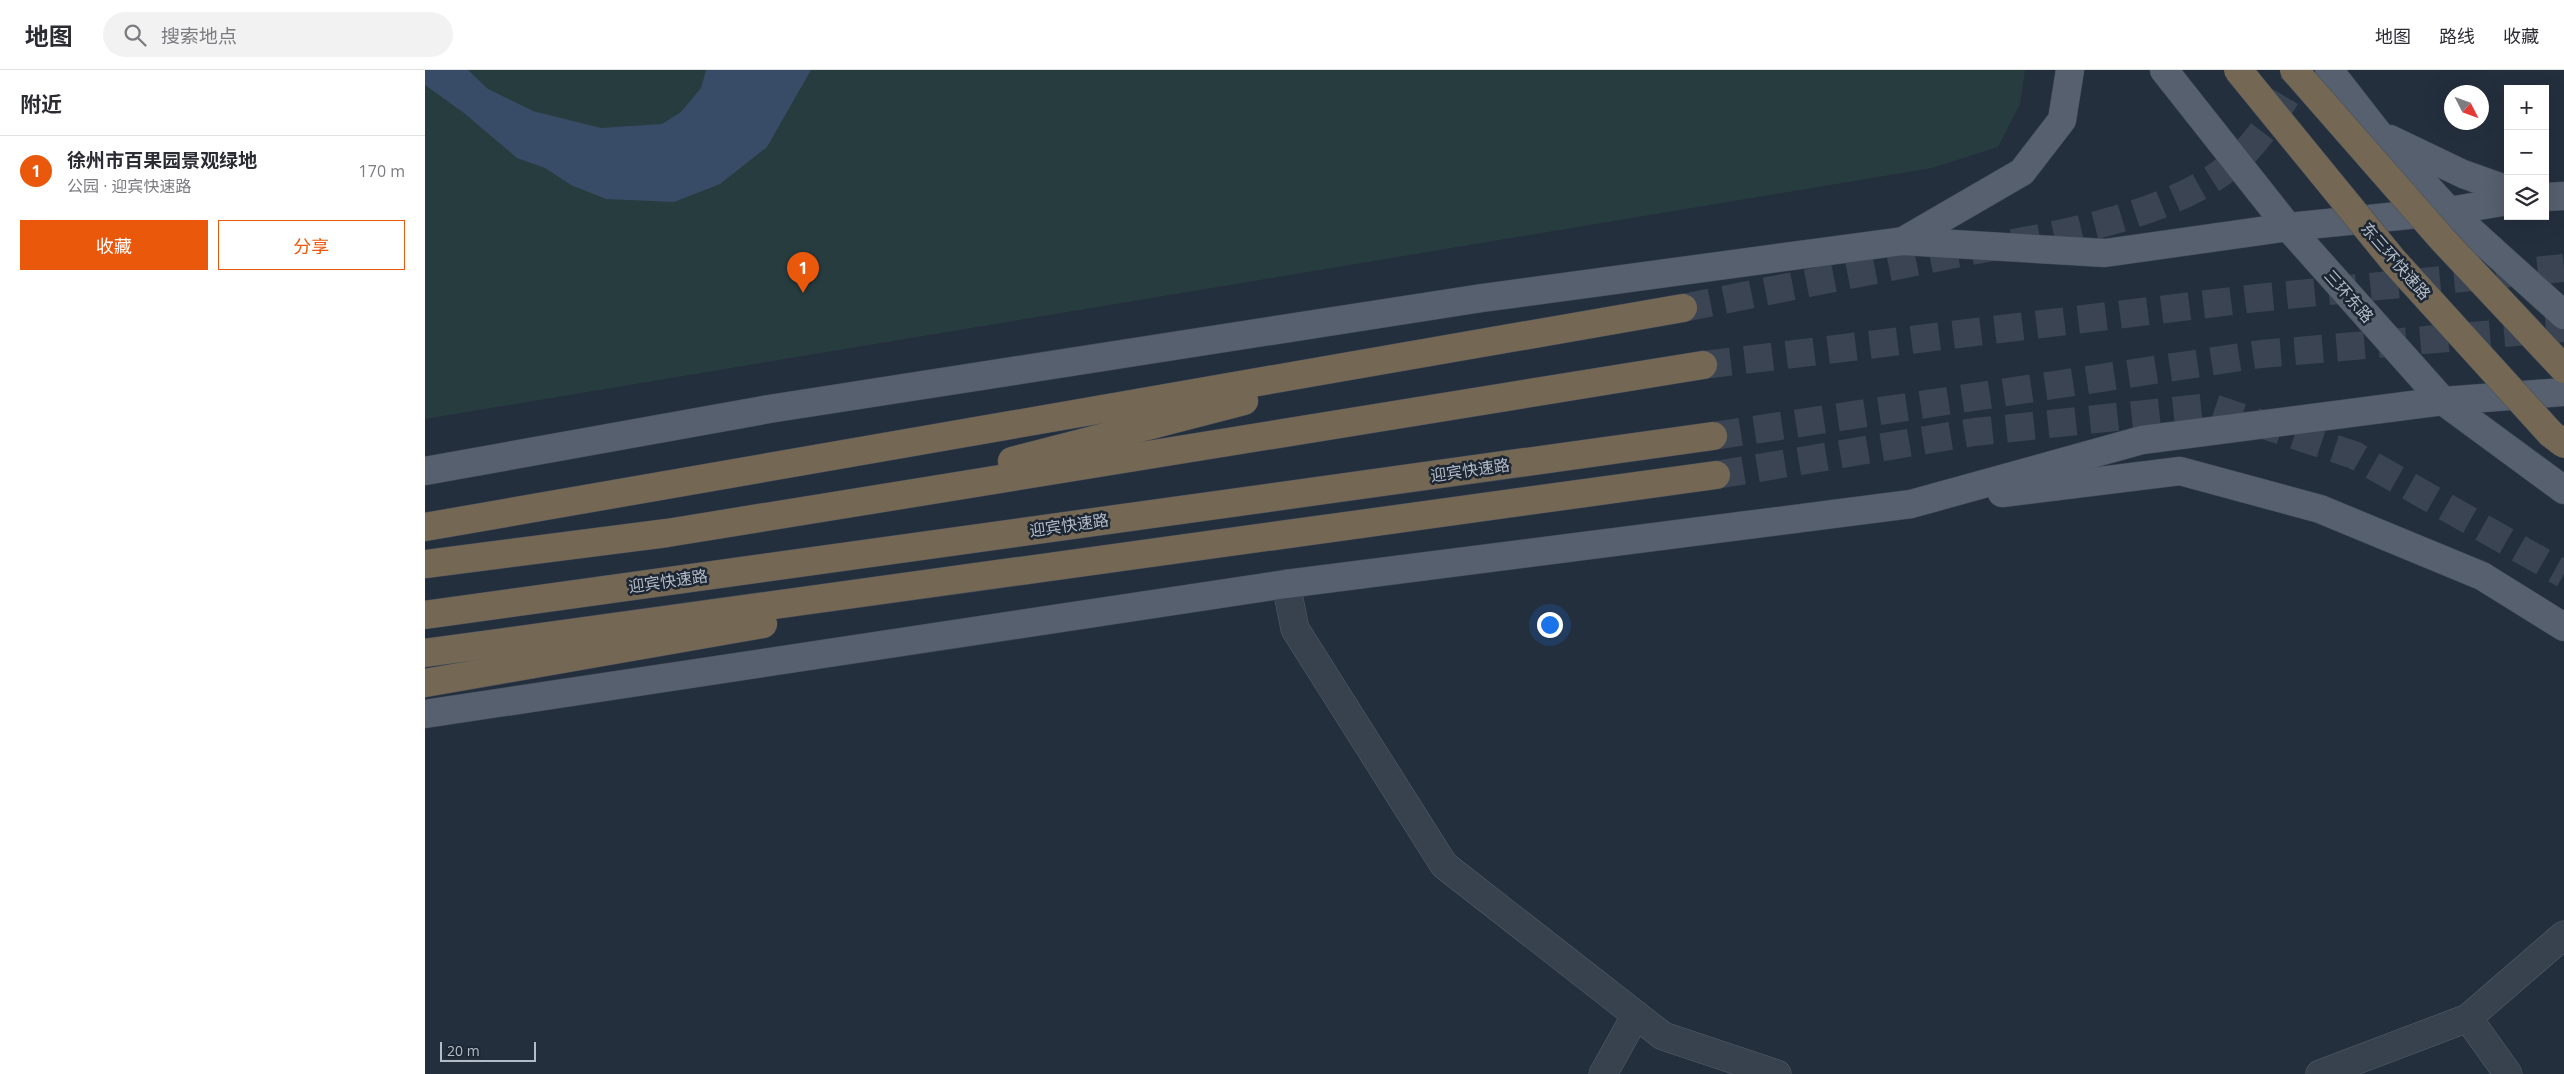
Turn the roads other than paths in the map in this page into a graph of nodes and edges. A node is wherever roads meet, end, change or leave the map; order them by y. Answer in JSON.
{"nodes":[{"id":1,"x":2070,"y":70,"type":"edge"},
{"id":2,"x":2164,"y":70,"type":"edge"},
{"id":3,"x":2238,"y":70,"type":"edge"},
{"id":4,"x":2294,"y":70,"type":"edge"},
{"id":5,"x":2329,"y":70,"type":"edge"},
{"id":6,"x":2378,"y":132,"type":"junction"},
{"id":7,"x":2504,"y":189,"type":"edge"},
{"id":8,"x":2564,"y":196,"type":"edge"},
{"id":9,"x":2549,"y":197,"type":"edge"},
{"id":10,"x":2504,"y":202,"type":"edge"},
{"id":11,"x":2449,"y":211,"type":"junction"},
{"id":12,"x":2288,"y":227,"type":"junction"},
{"id":13,"x":1903,"y":241,"type":"junction"},
{"id":14,"x":1683,"y":308,"type":"tunnel mouth"},
{"id":15,"x":2564,"y":315,"type":"edge"},
{"id":16,"x":1387,"y":360,"type":"junction"},
{"id":17,"x":1703,"y":364,"type":"tunnel mouth"},
{"id":18,"x":2564,"y":369,"type":"edge"},
{"id":19,"x":2564,"y":392,"type":"edge"},
{"id":20,"x":2443,"y":401,"type":"junction"},
{"id":21,"x":1713,"y":436,"type":"tunnel mouth"},
{"id":22,"x":2564,"y":444,"type":"edge"},
{"id":23,"x":425,"y":471,"type":"edge"},
{"id":24,"x":1716,"y":475,"type":"tunnel mouth"},
{"id":25,"x":2564,"y":490,"type":"edge"},
{"id":26,"x":1911,"y":504,"type":"junction"},
{"id":27,"x":836,"y":506,"type":"junction"},
{"id":28,"x":425,"y":527,"type":"edge"},
{"id":29,"x":667,"y":533,"type":"junction"},
{"id":30,"x":425,"y":542,"type":"edge"},
{"id":31,"x":1188,"y":549,"type":"junction"},
{"id":32,"x":425,"y":564,"type":"edge"},
{"id":33,"x":1287,"y":584,"type":"junction"},
{"id":34,"x":425,"y":615,"type":"edge"},
{"id":35,"x":2564,"y":627,"type":"edge"},
{"id":36,"x":425,"y":653,"type":"edge"},
{"id":37,"x":425,"y":683,"type":"edge"},
{"id":38,"x":425,"y":714,"type":"edge"},
{"id":39,"x":2564,"y":935,"type":"edge"},
{"id":40,"x":1636,"y":1015,"type":"junction"},
{"id":41,"x":2468,"y":1018,"type":"junction"},
{"id":42,"x":1603,"y":1074,"type":"edge"},
{"id":43,"x":1777,"y":1074,"type":"edge"},
{"id":44,"x":2320,"y":1074,"type":"edge"},
{"id":45,"x":2508,"y":1074,"type":"edge"}],
"edges":[{"from":1,"to":13,"type":"main road"},
{"from":2,"to":12,"type":"main road","name":"三环东路"},
{"from":3,"to":22,"type":"highway","name":"东三环快速路","bridge":true},
{"from":4,"to":18,"type":"highway","bridge":true},
{"from":5,"to":6,"type":"main road"},
{"from":6,"to":7,"type":"main road"},
{"from":6,"to":11,"type":"main road"},
{"from":8,"to":9,"type":"main road"},
{"from":10,"to":11,"type":"main road"},
{"from":11,"to":12,"type":"main road"},
{"from":11,"to":15,"type":"main road"},
{"from":12,"to":13,"type":"main road"},
{"from":12,"to":20,"type":"main road","name":"三环东路"},
{"from":13,"to":23,"type":"main road"},
{"from":14,"to":16,"type":"highway"},
{"from":16,"to":27,"type":"highway"},
{"from":16,"to":28,"type":"highway"},
{"from":17,"to":27,"type":"highway"},
{"from":19,"to":20,"type":"main road"},
{"from":20,"to":25,"type":"main road","name":"三环东路"},
{"from":20,"to":26,"type":"main road"},
{"from":21,"to":34,"type":"highway","name":"迎宾快速路"},
{"from":24,"to":31,"type":"highway"},
{"from":26,"to":33,"type":"main road"},
{"from":26,"to":35,"type":"main road"},
{"from":27,"to":29,"type":"highway"},
{"from":29,"to":30,"type":"highway"},
{"from":29,"to":32,"type":"highway"},
{"from":31,"to":36,"type":"highway"},
{"from":31,"to":37,"type":"highway"},
{"from":33,"to":38,"type":"main road"},
{"from":33,"to":40,"type":"street"},
{"from":39,"to":41,"type":"street"},
{"from":40,"to":42,"type":"street"},
{"from":40,"to":43,"type":"street"},
{"from":41,"to":44,"type":"street"},
{"from":41,"to":45,"type":"street"}]}
